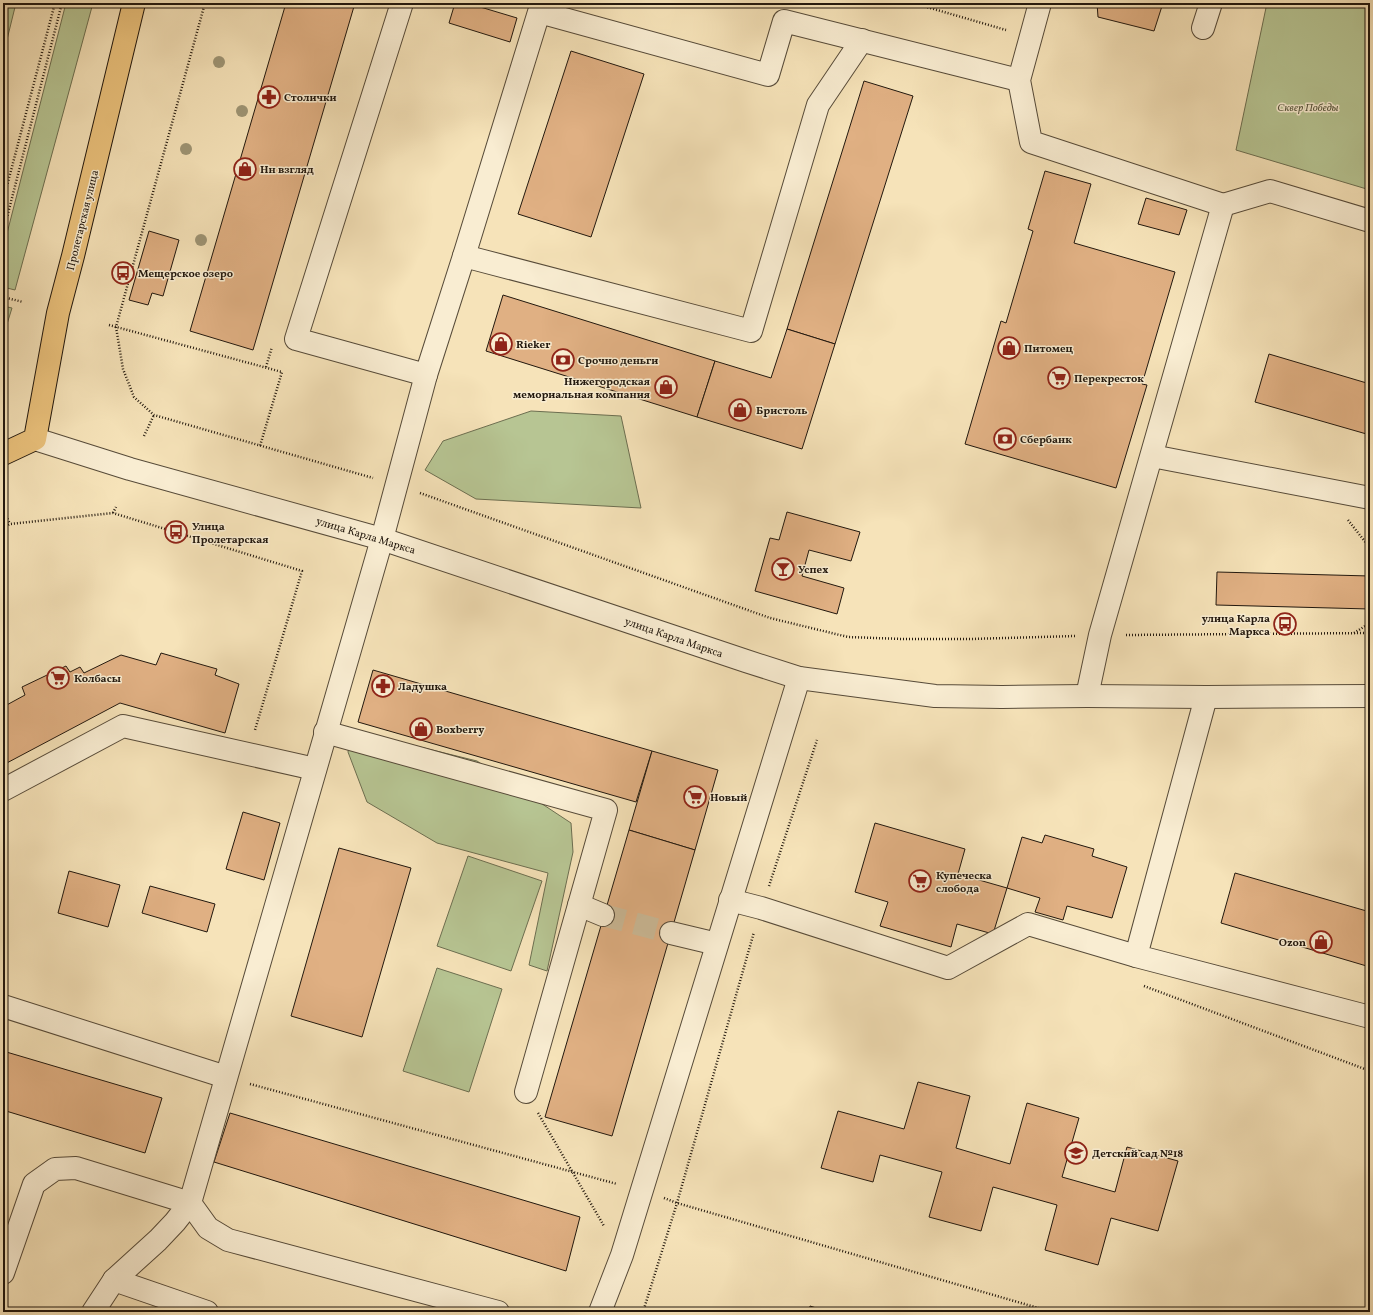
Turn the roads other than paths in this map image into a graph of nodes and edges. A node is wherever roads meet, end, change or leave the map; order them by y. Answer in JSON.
{"nodes":[{"id":1,"x":134,"y":3,"type":"edge"},
{"id":2,"x":402,"y":3,"type":"edge"},
{"id":3,"x":1040,"y":3,"type":"edge"},
{"id":4,"x":1211,"y":3,"type":"edge"},
{"id":5,"x":1204,"y":28,"type":"dead end"},
{"id":6,"x":862,"y":40,"type":"junction"},
{"id":7,"x":1019,"y":80,"type":"junction"},
{"id":8,"x":1223,"y":205,"type":"junction"},
{"id":9,"x":1370,"y":221,"type":"edge"},
{"id":10,"x":464,"y":256,"type":"junction"},
{"id":11,"x":426,"y":375,"type":"junction"},
{"id":12,"x":35,"y":439,"type":"junction"},
{"id":13,"x":3,"y":454,"type":"edge"},
{"id":14,"x":1152,"y":456,"type":"junction"},
{"id":15,"x":1370,"y":498,"type":"edge"},
{"id":16,"x":382,"y":539,"type":"junction"},
{"id":17,"x":799,"y":678,"type":"junction"},
{"id":18,"x":1087,"y":696,"type":"junction"},
{"id":19,"x":1370,"y":696,"type":"edge"},
{"id":20,"x":1206,"y":697,"type":"junction"},
{"id":21,"x":326,"y":732,"type":"junction"},
{"id":22,"x":314,"y":769,"type":"junction"},
{"id":23,"x":3,"y":790,"type":"edge"},
{"id":24,"x":730,"y":900,"type":"junction"},
{"id":25,"x":579,"y":905,"type":"junction"},
{"id":26,"x":603,"y":915,"type":"tunnel mouth"},
{"id":27,"x":670,"y":934,"type":"tunnel mouth"},
{"id":28,"x":717,"y":944,"type":"junction"},
{"id":29,"x":1136,"y":956,"type":"junction"},
{"id":30,"x":3,"y":1006,"type":"edge"},
{"id":31,"x":1370,"y":1017,"type":"edge"},
{"id":32,"x":226,"y":1077,"type":"junction"},
{"id":33,"x":526,"y":1092,"type":"road end"},
{"id":34,"x":190,"y":1204,"type":"junction"},
{"id":35,"x":3,"y":1273,"type":"edge"},
{"id":36,"x":114,"y":1280,"type":"junction"},
{"id":37,"x":93,"y":1312,"type":"edge"},
{"id":38,"x":207,"y":1312,"type":"edge"},
{"id":39,"x":498,"y":1312,"type":"edge"},
{"id":40,"x":600,"y":1312,"type":"edge"}],
"edges":[{"from":1,"to":12,"type":"main road","name":"Пролетарская улица"},
{"from":2,"to":11,"type":"street"},
{"from":3,"to":7,"type":"street"},
{"from":4,"to":5,"type":"street"},
{"from":6,"to":7,"type":"street"},
{"from":6,"to":10,"type":"street"},
{"from":6,"to":10,"type":"street"},
{"from":7,"to":8,"type":"street"},
{"from":8,"to":9,"type":"street"},
{"from":8,"to":14,"type":"street"},
{"from":10,"to":11,"type":"street"},
{"from":11,"to":16,"type":"street"},
{"from":12,"to":13,"type":"main road"},
{"from":12,"to":16,"type":"street","name":"улица Карла Маркса"},
{"from":14,"to":15,"type":"street"},
{"from":14,"to":18,"type":"street"},
{"from":16,"to":17,"type":"street","name":"улица Карла Маркса"},
{"from":16,"to":21,"type":"street"},
{"from":17,"to":18,"type":"street","name":"улица Карла Маркса"},
{"from":17,"to":24,"type":"street"},
{"from":18,"to":20,"type":"street","name":"улица Карла Маркса"},
{"from":19,"to":20,"type":"street","name":"улица Карла Маркса"},
{"from":20,"to":29,"type":"street"},
{"from":21,"to":22,"type":"street"},
{"from":21,"to":25,"type":"street"},
{"from":22,"to":23,"type":"street"},
{"from":22,"to":32,"type":"street"},
{"from":24,"to":28,"type":"street"},
{"from":24,"to":29,"type":"street"},
{"from":25,"to":26,"type":"street"},
{"from":25,"to":33,"type":"street"},
{"from":27,"to":28,"type":"street"},
{"from":28,"to":40,"type":"street"},
{"from":29,"to":31,"type":"street"},
{"from":30,"to":32,"type":"street"},
{"from":32,"to":34,"type":"street"},
{"from":34,"to":35,"type":"street"},
{"from":34,"to":36,"type":"street"},
{"from":34,"to":39,"type":"street"},
{"from":36,"to":37,"type":"street"},
{"from":36,"to":38,"type":"street"}]}
